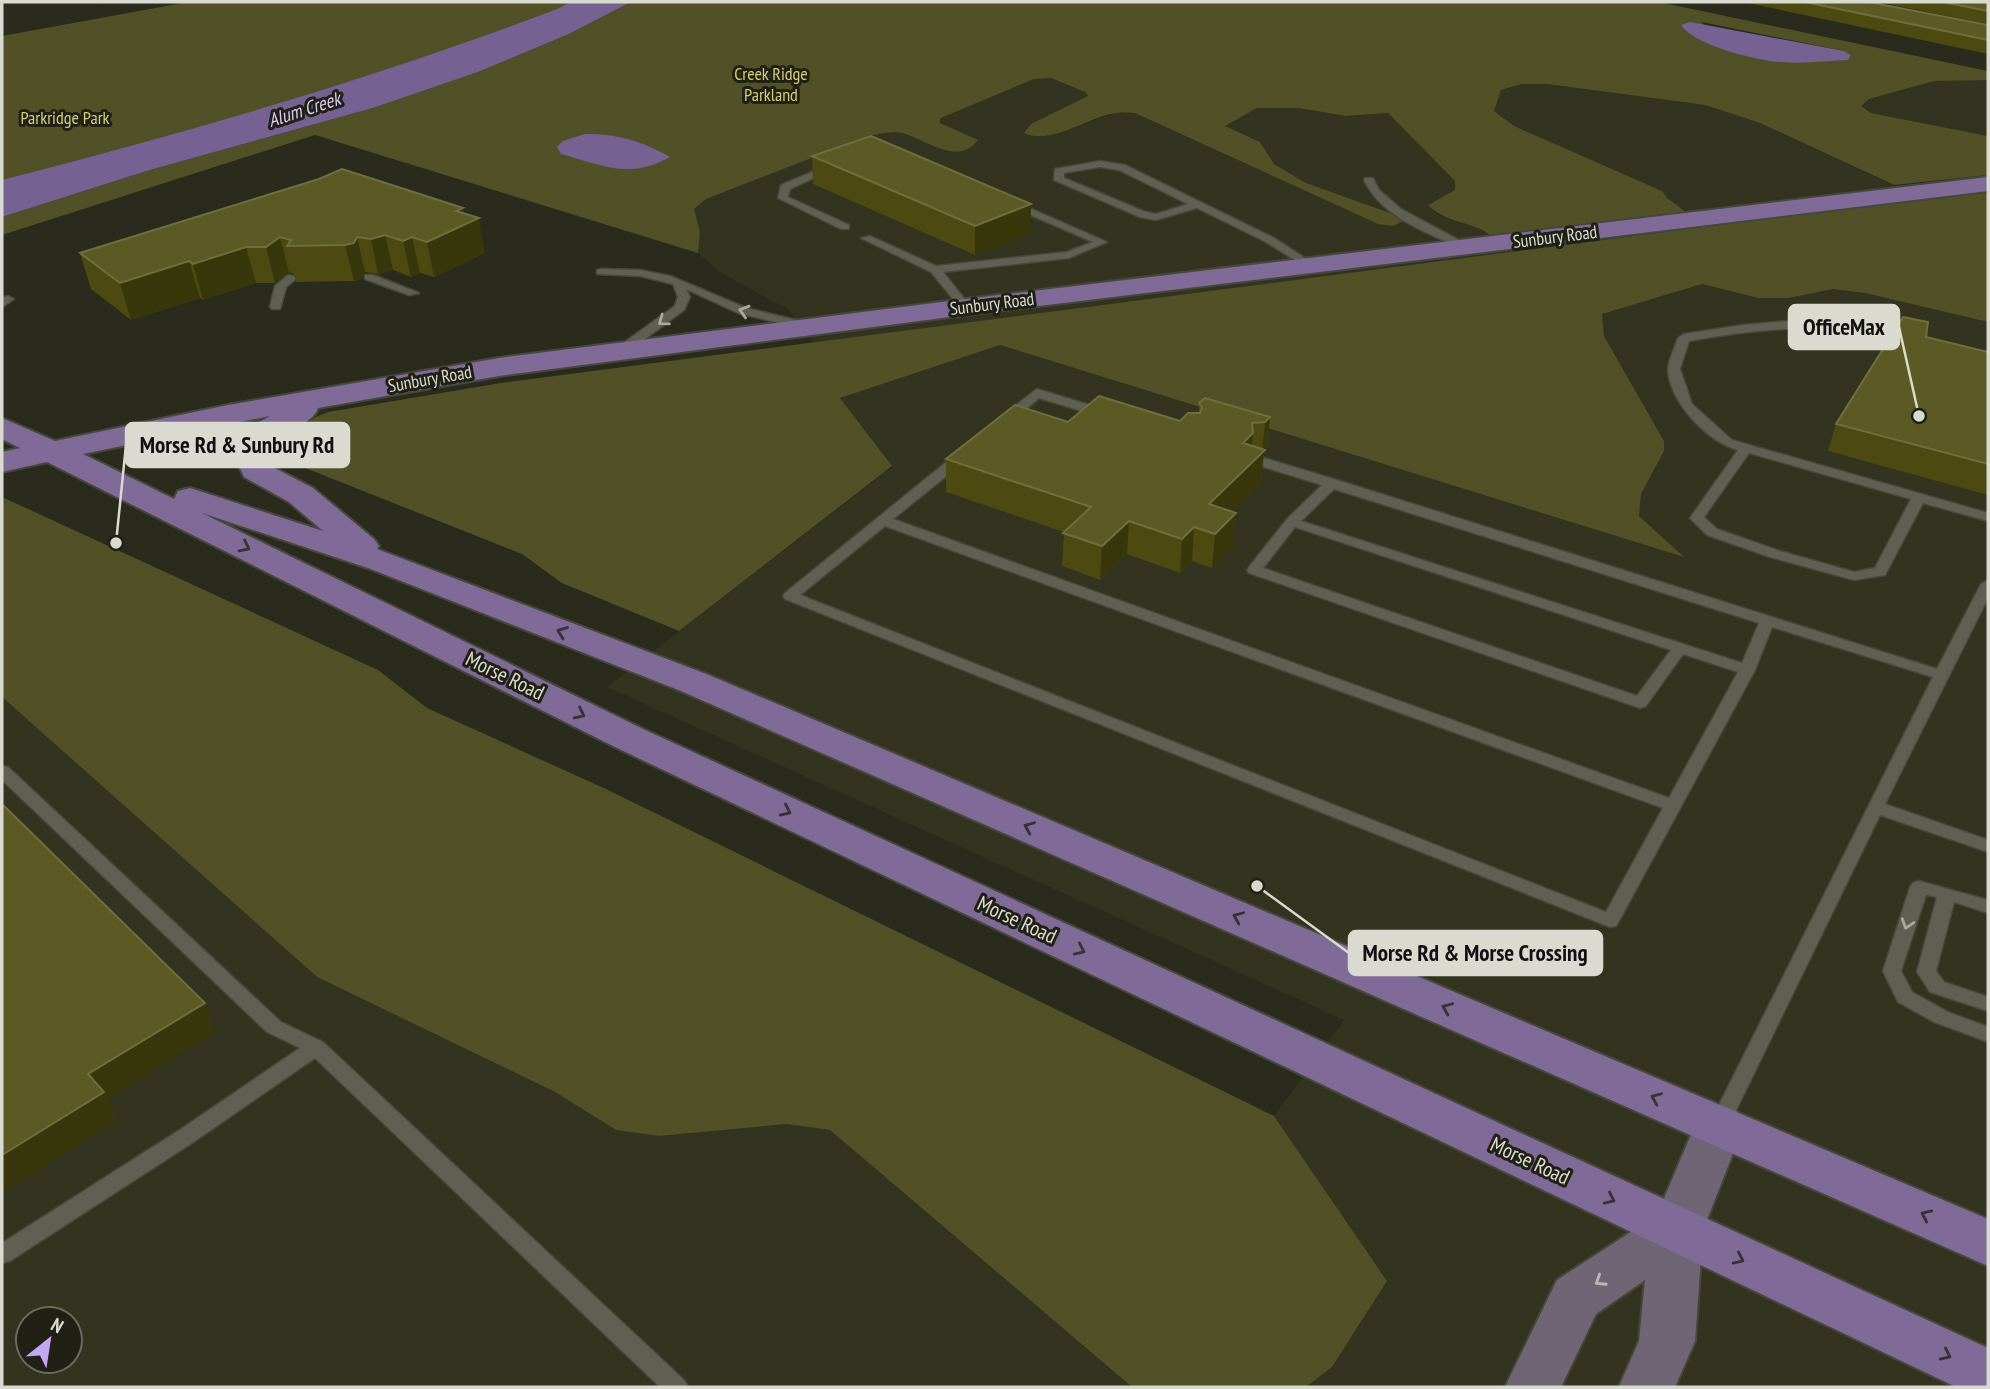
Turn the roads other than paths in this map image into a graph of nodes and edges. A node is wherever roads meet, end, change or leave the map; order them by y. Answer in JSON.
{"nodes":[{"id":1,"x":844,"y":163,"type":"edge"},
{"id":2,"x":1368,"y":180,"type":"dead end"},
{"id":3,"x":1988,"y":184,"type":"edge"},
{"id":4,"x":1002,"y":200,"type":"edge"},
{"id":5,"x":1196,"y":205,"type":"junction"},
{"id":6,"x":845,"y":227,"type":"dead end"},
{"id":7,"x":866,"y":238,"type":"dead end"},
{"id":8,"x":1469,"y":248,"type":"junction"},
{"id":9,"x":1313,"y":267,"type":"junction"},
{"id":10,"x":935,"y":270,"type":"junction"},
{"id":11,"x":601,"y":272,"type":"dead end"},
{"id":12,"x":292,"y":277,"type":"edge"},
{"id":13,"x":369,"y":277,"type":"edge"},
{"id":14,"x":677,"y":281,"type":"junction"},
{"id":15,"x":413,"y":293,"type":"dead end"},
{"id":16,"x":276,"y":307,"type":"dead end"},
{"id":17,"x":965,"y":307,"type":"junction"},
{"id":18,"x":811,"y":327,"type":"junction"},
{"id":19,"x":1923,"y":337,"type":"edge"},
{"id":20,"x":622,"y":350,"type":"junction"},
{"id":21,"x":326,"y":397,"type":"junction"},
{"id":22,"x":1127,"y":421,"type":"edge"},
{"id":23,"x":2,"y":427,"type":"edge"},
{"id":24,"x":1746,"y":448,"type":"junction"},
{"id":25,"x":52,"y":451,"type":"junction"},
{"id":26,"x":1256,"y":460,"type":"edge"},
{"id":27,"x":2,"y":462,"type":"edge"},
{"id":28,"x":1332,"y":483,"type":"junction"},
{"id":29,"x":1919,"y":497,"type":"junction"},
{"id":30,"x":1988,"y":517,"type":"edge"},
{"id":31,"x":885,"y":521,"type":"junction"},
{"id":32,"x":1292,"y":522,"type":"junction"},
{"id":33,"x":380,"y":561,"type":"junction"},
{"id":34,"x":1988,"y":584,"type":"edge"},
{"id":35,"x":1768,"y":619,"type":"junction"},
{"id":36,"x":1680,"y":648,"type":"junction"},
{"id":37,"x":1747,"y":670,"type":"junction"},
{"id":38,"x":1942,"y":675,"type":"junction"},
{"id":39,"x":2,"y":771,"type":"edge"},
{"id":40,"x":1672,"y":805,"type":"junction"},
{"id":41,"x":1875,"y":807,"type":"junction"},
{"id":42,"x":1988,"y":846,"type":"edge"},
{"id":43,"x":1947,"y":893,"type":"junction"},
{"id":44,"x":1988,"y":907,"type":"edge"},
{"id":45,"x":1988,"y":1004,"type":"edge"},
{"id":46,"x":1988,"y":1035,"type":"edge"},
{"id":47,"x":316,"y":1047,"type":"junction"},
{"id":48,"x":1718,"y":1125,"type":"junction"},
{"id":49,"x":1678,"y":1230,"type":"junction"},
{"id":50,"x":1988,"y":1243,"type":"edge"},
{"id":51,"x":2,"y":1254,"type":"edge"},
{"id":52,"x":1988,"y":1375,"type":"edge"},
{"id":53,"x":676,"y":1387,"type":"edge"},
{"id":54,"x":1533,"y":1387,"type":"edge"},
{"id":55,"x":1647,"y":1387,"type":"edge"}],
"edges":[{"from":1,"to":6,"type":"lane"},
{"from":2,"to":8,"type":"lane"},
{"from":3,"to":8,"type":"main road","name":"Sunbury Road"},
{"from":4,"to":10,"type":"lane"},
{"from":5,"to":5,"type":"lane"},
{"from":5,"to":9,"type":"lane"},
{"from":7,"to":10,"type":"lane"},
{"from":8,"to":9,"type":"main road","name":"Sunbury Road"},
{"from":9,"to":17,"type":"main road","name":"Sunbury Road"},
{"from":10,"to":17,"type":"lane"},
{"from":11,"to":14,"type":"lane"},
{"from":12,"to":16,"type":"lane"},
{"from":13,"to":15,"type":"lane"},
{"from":18,"to":14,"type":"lane","one_way":true},
{"from":14,"to":20,"type":"lane","one_way":true},
{"from":17,"to":18,"type":"main road","name":"Sunbury Road"},
{"from":18,"to":20,"type":"main road","name":"Sunbury Road"},
{"from":19,"to":24,"type":"lane"},
{"from":20,"to":21,"type":"main road","name":"Sunbury Road"},
{"from":21,"to":25,"type":"main road","name":"Sunbury Road"},
{"from":21,"to":33,"type":"main road"},
{"from":22,"to":31,"type":"lane"},
{"from":23,"to":25,"type":"main road","name":"Morse Road"},
{"from":24,"to":29,"type":"lane"},
{"from":24,"to":29,"type":"lane"},
{"from":25,"to":27,"type":"main road","name":"Sunbury Road"},
{"from":25,"to":33,"type":"main road","name":"Morse Road"},
{"from":25,"to":49,"type":"main road","name":"Morse Road","one_way":true},
{"from":26,"to":28,"type":"lane"},
{"from":28,"to":32,"type":"lane"},
{"from":28,"to":35,"type":"lane"},
{"from":29,"to":30,"type":"lane"},
{"from":31,"to":40,"type":"lane"},
{"from":31,"to":40,"type":"lane"},
{"from":32,"to":36,"type":"lane"},
{"from":32,"to":36,"type":"lane"},
{"from":48,"to":33,"type":"main road","name":"Morse Road","one_way":true},
{"from":34,"to":38,"type":"lane"},
{"from":35,"to":37,"type":"lane"},
{"from":35,"to":38,"type":"lane"},
{"from":36,"to":37,"type":"lane"},
{"from":37,"to":40,"type":"lane"},
{"from":38,"to":41,"type":"lane"},
{"from":39,"to":47,"type":"lane"},
{"from":41,"to":42,"type":"lane"},
{"from":41,"to":48,"type":"lane"},
{"from":43,"to":44,"type":"lane"},
{"from":43,"to":45,"type":"lane"},
{"from":43,"to":46,"type":"lane","one_way":true},
{"from":47,"to":51,"type":"lane"},
{"from":47,"to":53,"type":"lane"},
{"from":48,"to":49,"type":"main road"},
{"from":50,"to":48,"type":"main road","name":"Morse Road","one_way":true},
{"from":49,"to":52,"type":"main road","name":"Morse Road","one_way":true},
{"from":49,"to":54,"type":"main road","one_way":true},
{"from":49,"to":55,"type":"main road"}]}
